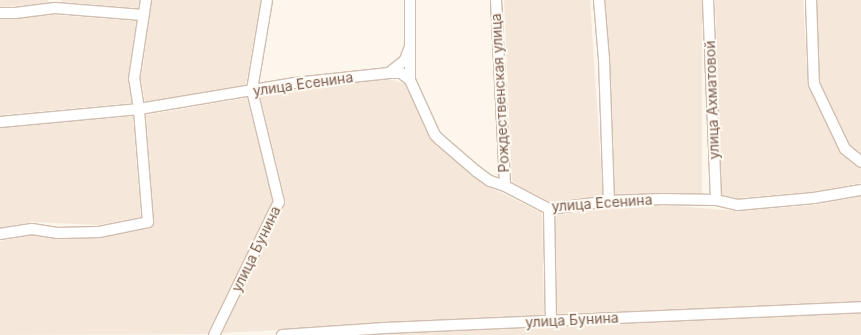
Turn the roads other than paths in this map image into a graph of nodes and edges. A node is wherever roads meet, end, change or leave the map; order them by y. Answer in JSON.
{"nodes":[{"id":1,"x":146,"y":0,"type":"edge"},
{"id":2,"x":267,"y":0,"type":"edge"},
{"id":3,"x":410,"y":0,"type":"edge"},
{"id":4,"x":496,"y":0,"type":"edge"},
{"id":5,"x":599,"y":0,"type":"edge"},
{"id":6,"x":708,"y":0,"type":"edge"},
{"id":7,"x":811,"y":0,"type":"edge"},
{"id":8,"x":55,"y":4,"type":"edge"},
{"id":9,"x":0,"y":13,"type":"edge"},
{"id":10,"x":143,"y":15,"type":"junction"},
{"id":11,"x":410,"y":47,"type":"junction"},
{"id":12,"x":389,"y":73,"type":"junction"},
{"id":13,"x":410,"y":80,"type":"junction"},
{"id":14,"x":252,"y":90,"type":"junction"},
{"id":15,"x":139,"y":109,"type":"junction"},
{"id":16,"x":0,"y":122,"type":"edge"},
{"id":17,"x":861,"y":162,"type":"edge"},
{"id":18,"x":505,"y":186,"type":"junction"},
{"id":19,"x":861,"y":190,"type":"edge"},
{"id":20,"x":716,"y":200,"type":"junction"},
{"id":21,"x":610,"y":201,"type":"junction"},
{"id":22,"x":549,"y":209,"type":"junction"},
{"id":23,"x":0,"y":234,"type":"edge"},
{"id":24,"x":861,"y":307,"type":"edge"},
{"id":25,"x":551,"y":321,"type":"junction"},
{"id":26,"x":385,"y":331,"type":"edge"},
{"id":27,"x":214,"y":335,"type":"edge"},
{"id":28,"x":282,"y":335,"type":"edge"}],
"edges":[{"from":1,"to":10,"type":"street"},
{"from":2,"to":14,"type":"street"},
{"from":3,"to":11,"type":"street"},
{"from":4,"to":18,"type":"street","name":"Рождественская улица"},
{"from":5,"to":21,"type":"street"},
{"from":6,"to":20,"type":"street","name":"улица Ахматовой"},
{"from":7,"to":17,"type":"street"},
{"from":8,"to":9,"type":"street"},
{"from":8,"to":10,"type":"street"},
{"from":10,"to":15,"type":"street"},
{"from":11,"to":12,"type":"street"},
{"from":11,"to":13,"type":"street"},
{"from":12,"to":13,"type":"street","name":"улица Есенина"},
{"from":12,"to":14,"type":"street","name":"улица Есенина"},
{"from":13,"to":18,"type":"street","name":"улица Есенина"},
{"from":14,"to":15,"type":"street","name":"улица Есенина"},
{"from":14,"to":27,"type":"street","name":"улица Бунина"},
{"from":15,"to":16,"type":"street","name":"улица Есенина"},
{"from":15,"to":23,"type":"street"},
{"from":18,"to":22,"type":"street","name":"улица Есенина"},
{"from":19,"to":20,"type":"street","name":"улица Есенина"},
{"from":20,"to":21,"type":"street","name":"улица Есенина"},
{"from":21,"to":22,"type":"street","name":"улица Есенина"},
{"from":22,"to":25,"type":"street"},
{"from":24,"to":25,"type":"street","name":"улица Бунина"},
{"from":25,"to":26,"type":"street","name":"улица Бунина"},
{"from":26,"to":28,"type":"street","name":"улица Бунина"}]}
